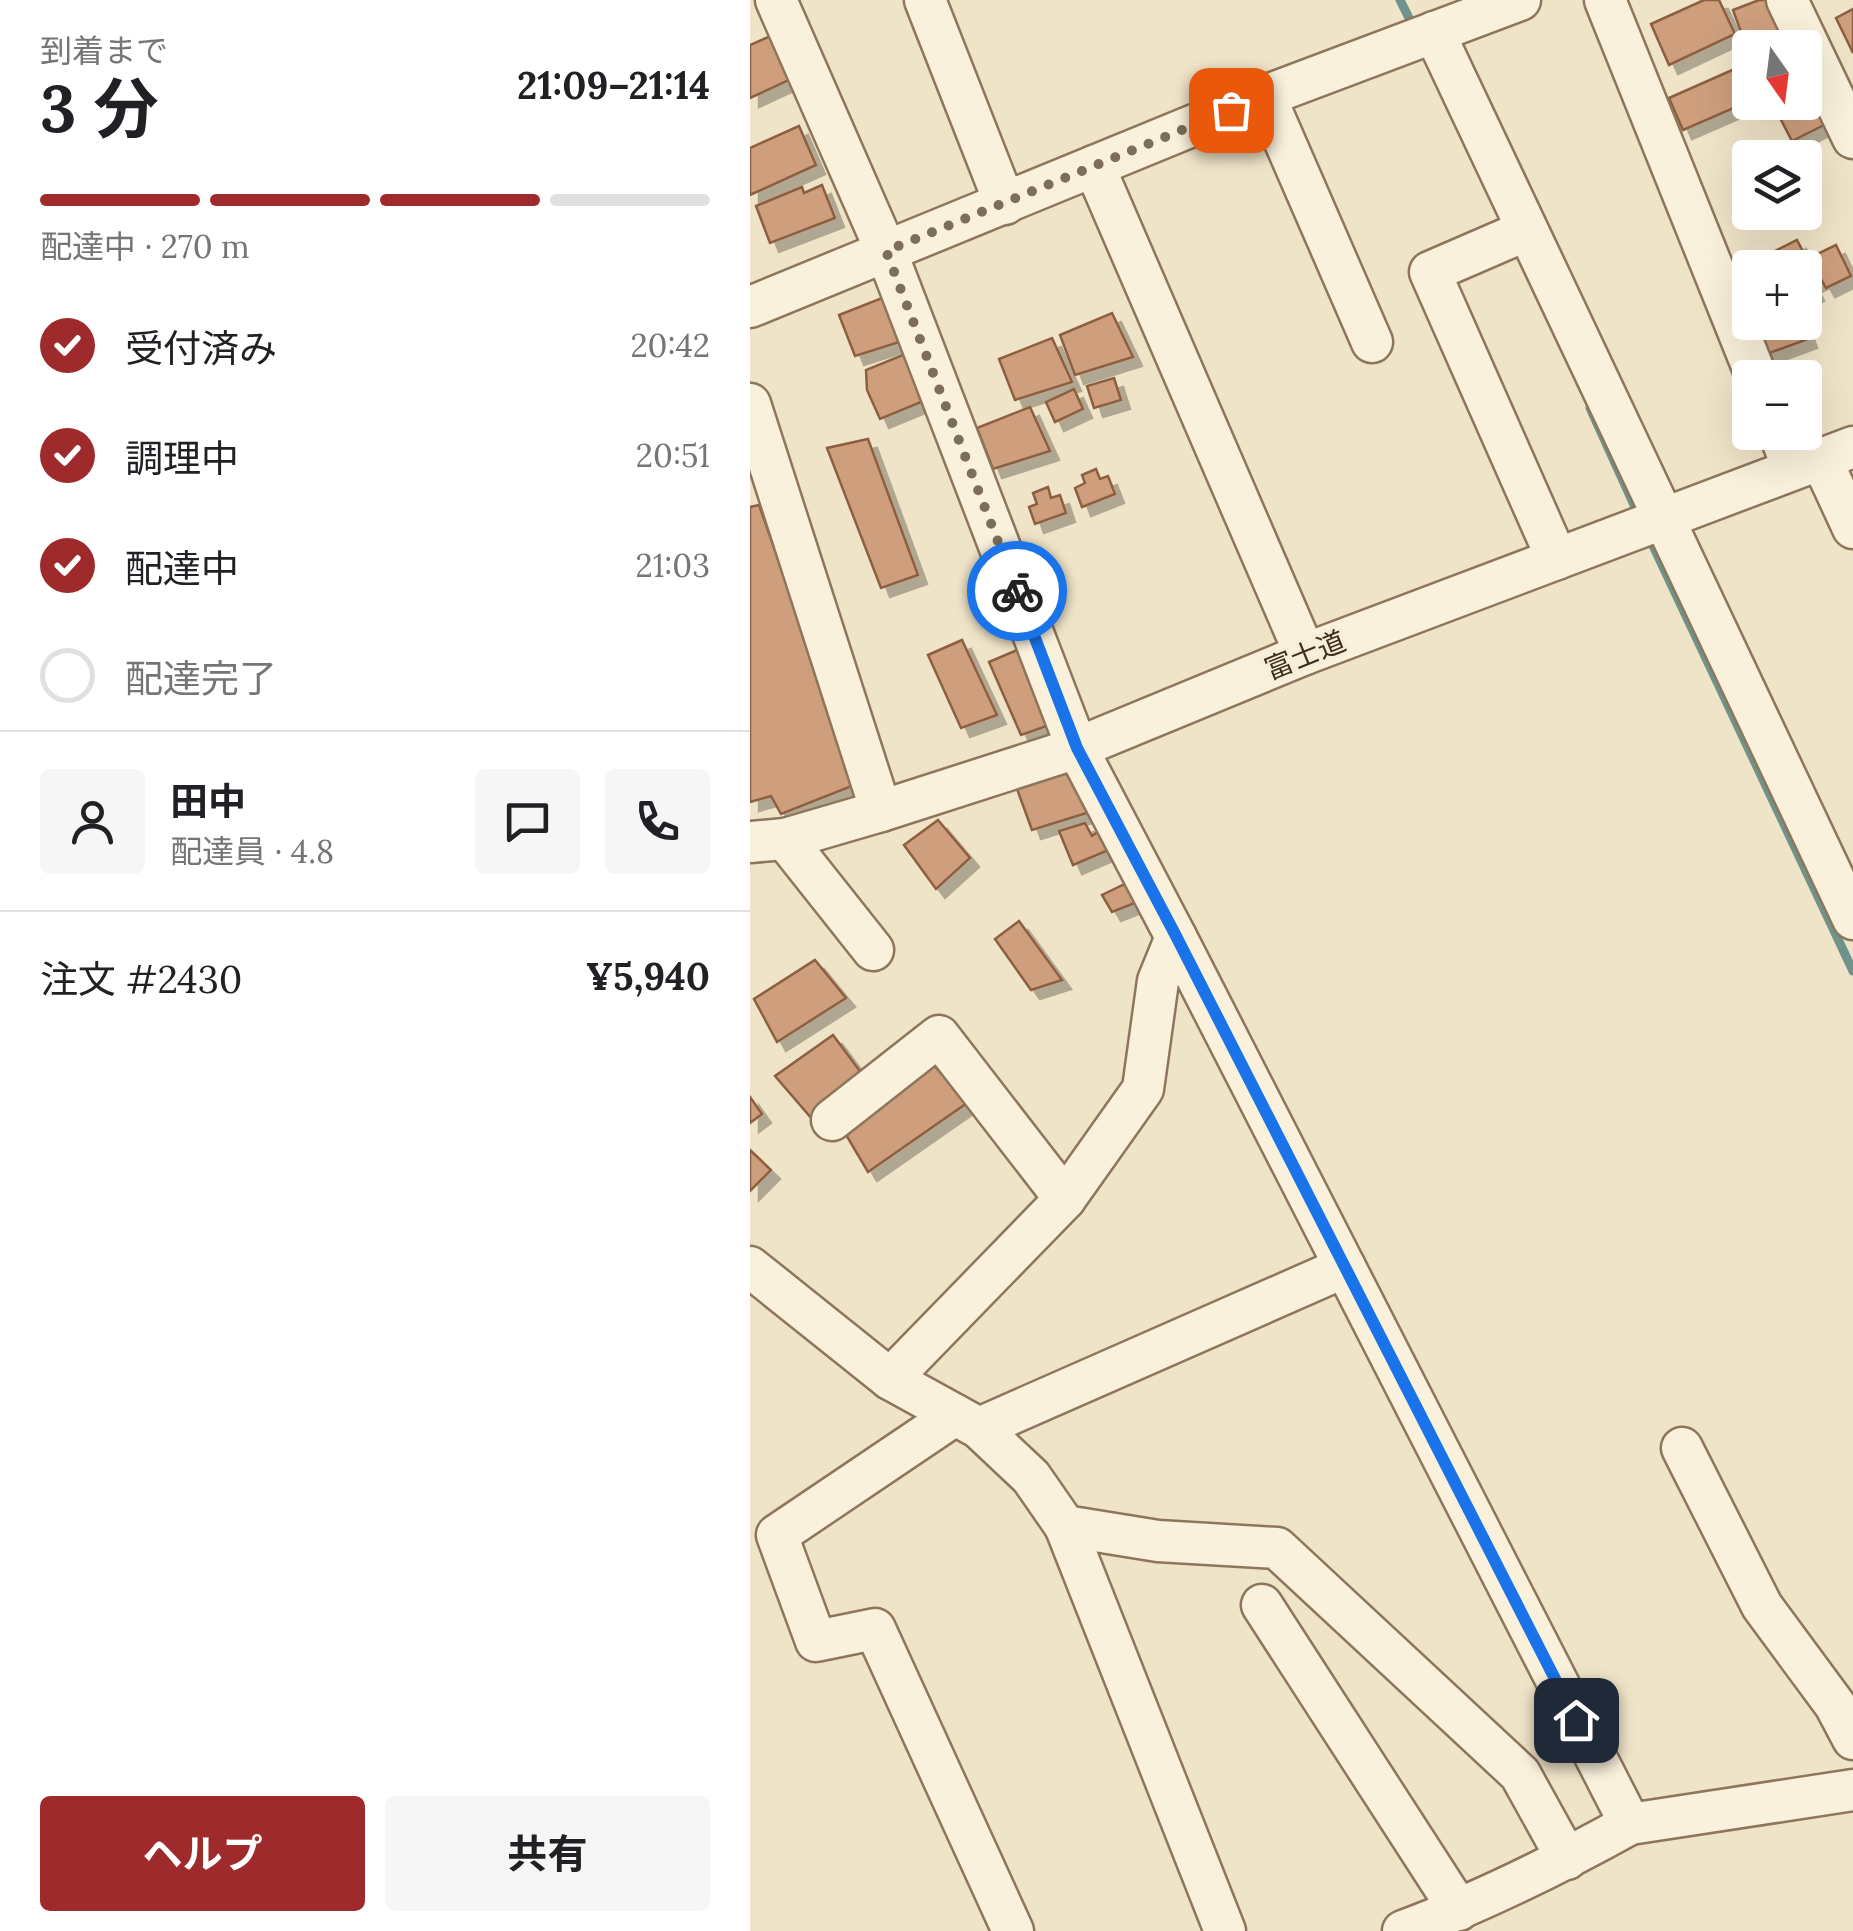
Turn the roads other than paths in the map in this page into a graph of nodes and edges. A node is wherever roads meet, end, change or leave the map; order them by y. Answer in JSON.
{"nodes":[{"id":1,"x":776,"y":0,"type":"edge"},
{"id":2,"x":925,"y":0,"type":"edge"},
{"id":3,"x":1520,"y":0,"type":"edge"},
{"id":4,"x":1605,"y":0,"type":"edge"},
{"id":5,"x":1787,"y":0,"type":"edge"},
{"id":6,"x":1418,"y":38,"type":"junction"},
{"id":7,"x":1266,"y":96,"type":"junction"},
{"id":8,"x":1853,"y":138,"type":"edge"},
{"id":9,"x":1094,"y":166,"type":"junction"},
{"id":10,"x":1004,"y":204,"type":"junction"},
{"id":11,"x":1515,"y":235,"type":"junction"},
{"id":12,"x":886,"y":251,"type":"junction"},
{"id":13,"x":750,"y":307,"type":"edge"},
{"id":14,"x":1372,"y":342,"type":"dead end"},
{"id":15,"x":1750,"y":360,"type":"edge"},
{"id":16,"x":750,"y":404,"type":"edge"},
{"id":17,"x":1812,"y":452,"type":"edge"},
{"id":18,"x":1652,"y":522,"type":"junction"},
{"id":19,"x":1853,"y":528,"type":"edge"},
{"id":20,"x":1557,"y":559,"type":"junction"},
{"id":21,"x":1306,"y":654,"type":"junction"},
{"id":22,"x":1077,"y":748,"type":"junction"},
{"id":23,"x":881,"y":811,"type":"junction"},
{"id":24,"x":768,"y":841,"type":"edge"},
{"id":25,"x":1853,"y":919,"type":"edge"},
{"id":26,"x":1176,"y":936,"type":"junction"},
{"id":27,"x":873,"y":950,"type":"dead end"},
{"id":28,"x":832,"y":1120,"type":"dead end"},
{"id":29,"x":1065,"y":1199,"type":"junction"},
{"id":30,"x":1345,"y":1266,"type":"junction"},
{"id":31,"x":750,"y":1267,"type":"edge"},
{"id":32,"x":890,"y":1379,"type":"junction"},
{"id":33,"x":967,"y":1422,"type":"junction"},
{"id":34,"x":1682,"y":1448,"type":"dead end"},
{"id":35,"x":1065,"y":1526,"type":"junction"},
{"id":36,"x":1262,"y":1605,"type":"dead end"},
{"id":37,"x":1853,"y":1739,"type":"edge"},
{"id":38,"x":1853,"y":1790,"type":"edge"},
{"id":39,"x":1630,"y":1824,"type":"junction"},
{"id":40,"x":1567,"y":1860,"type":"junction"},
{"id":41,"x":1460,"y":1910,"type":"junction"},
{"id":42,"x":1013,"y":1931,"type":"edge"},
{"id":43,"x":1225,"y":1931,"type":"edge"},
{"id":44,"x":1403,"y":1931,"type":"edge"}],
"edges":[{"from":1,"to":12,"type":"street"},
{"from":2,"to":10,"type":"street"},
{"from":3,"to":6,"type":"street"},
{"from":4,"to":15,"type":"street"},
{"from":5,"to":8,"type":"street"},
{"from":6,"to":7,"type":"street"},
{"from":6,"to":11,"type":"street"},
{"from":7,"to":9,"type":"street"},
{"from":7,"to":14,"type":"street"},
{"from":9,"to":10,"type":"street"},
{"from":9,"to":21,"type":"street"},
{"from":10,"to":12,"type":"street"},
{"from":11,"to":18,"type":"street"},
{"from":11,"to":20,"type":"street"},
{"from":12,"to":13,"type":"street"},
{"from":12,"to":22,"type":"street"},
{"from":16,"to":23,"type":"street"},
{"from":17,"to":18,"type":"street","name":"富士道"},
{"from":17,"to":19,"type":"street"},
{"from":18,"to":20,"type":"street","name":"富士道"},
{"from":18,"to":25,"type":"street"},
{"from":20,"to":21,"type":"street","name":"富士道"},
{"from":21,"to":22,"type":"street","name":"富士道"},
{"from":22,"to":23,"type":"street","name":"富士道"},
{"from":22,"to":26,"type":"street"},
{"from":23,"to":24,"type":"street","name":"富士道"},
{"from":24,"to":27,"type":"street"},
{"from":26,"to":29,"type":"street"},
{"from":26,"to":30,"type":"street"},
{"from":28,"to":29,"type":"street"},
{"from":29,"to":32,"type":"street"},
{"from":30,"to":33,"type":"street"},
{"from":30,"to":39,"type":"street"},
{"from":31,"to":32,"type":"street"},
{"from":32,"to":33,"type":"street"},
{"from":33,"to":35,"type":"street"},
{"from":33,"to":42,"type":"street"},
{"from":34,"to":37,"type":"street"},
{"from":35,"to":40,"type":"street"},
{"from":35,"to":43,"type":"street"},
{"from":36,"to":41,"type":"street"},
{"from":38,"to":39,"type":"street"},
{"from":39,"to":40,"type":"street"},
{"from":40,"to":41,"type":"street"},
{"from":41,"to":44,"type":"street"}]}
